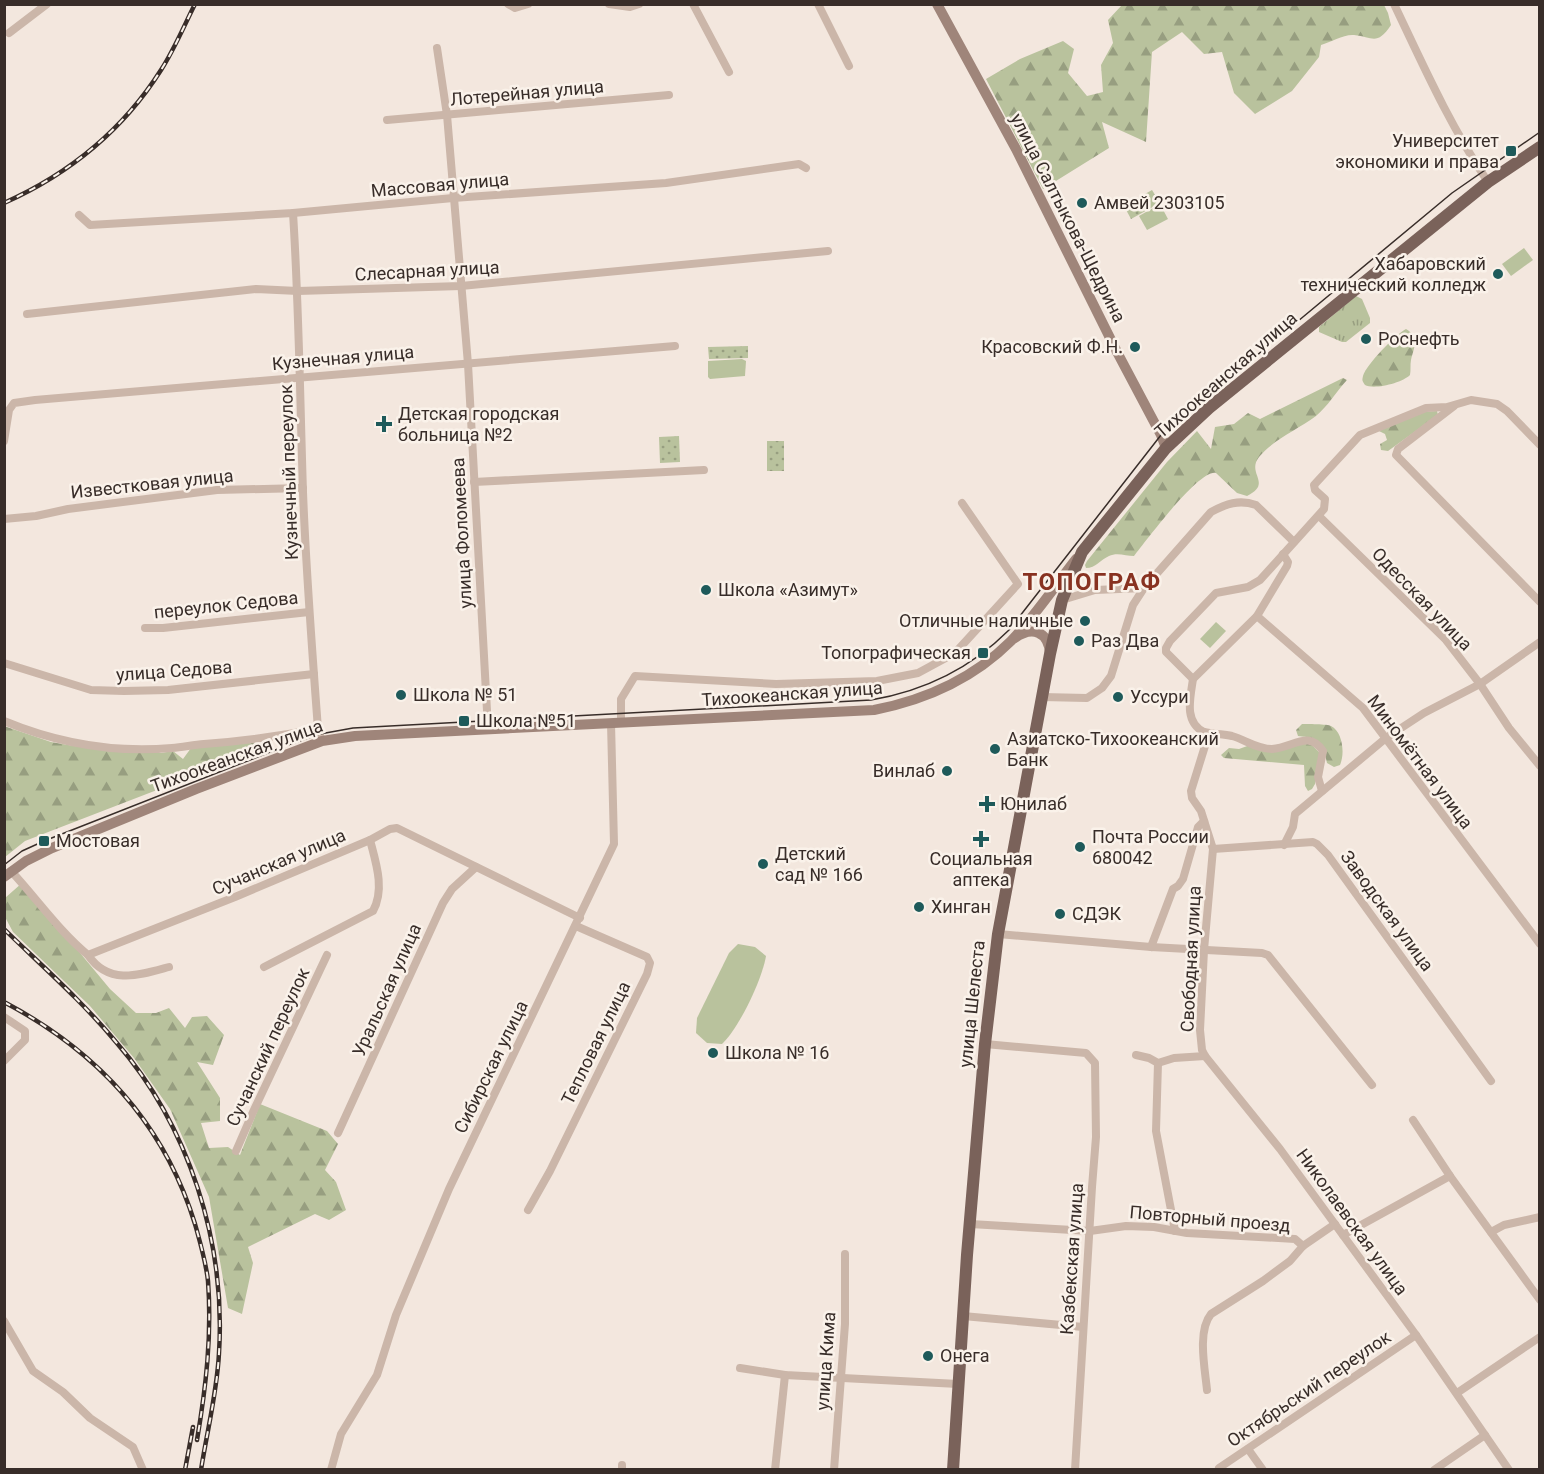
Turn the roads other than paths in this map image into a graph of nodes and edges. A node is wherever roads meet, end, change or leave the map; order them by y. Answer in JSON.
{"nodes":[{"id":1,"x":47,"y":4,"type":"edge"},
{"id":2,"x":508,"y":4,"type":"edge"},
{"id":3,"x":528,"y":4,"type":"edge"},
{"id":4,"x":609,"y":4,"type":"edge"},
{"id":5,"x":639,"y":4,"type":"edge"},
{"id":6,"x":693,"y":4,"type":"edge"},
{"id":7,"x":818,"y":4,"type":"edge"},
{"id":8,"x":937,"y":4,"type":"edge"},
{"id":9,"x":1394,"y":4,"type":"edge"},
{"id":10,"x":9,"y":33,"type":"dead end"},
{"id":11,"x":436,"y":48,"type":"dead end"},
{"id":12,"x":849,"y":66,"type":"dead end"},
{"id":13,"x":729,"y":72,"type":"dead end"},
{"id":14,"x":669,"y":95,"type":"dead end"},
{"id":15,"x":447,"y":115,"type":"junction"},
{"id":16,"x":387,"y":120,"type":"dead end"},
{"id":17,"x":1539,"y":147,"type":"edge"},
{"id":18,"x":806,"y":168,"type":"dead end"},
{"id":19,"x":1488,"y":182,"type":"junction"},
{"id":20,"x":453,"y":198,"type":"junction"},
{"id":21,"x":293,"y":213,"type":"junction"},
{"id":22,"x":79,"y":215,"type":"dead end"},
{"id":23,"x":828,"y":251,"type":"dead end"},
{"id":24,"x":461,"y":286,"type":"junction"},
{"id":25,"x":298,"y":291,"type":"junction"},
{"id":26,"x":27,"y":314,"type":"dead end"},
{"id":27,"x":675,"y":346,"type":"dead end"},
{"id":28,"x":468,"y":364,"type":"junction"},
{"id":29,"x":302,"y":376,"type":"junction"},
{"id":30,"x":1455,"y":405,"type":"junction"},
{"id":31,"x":4,"y":441,"type":"edge"},
{"id":32,"x":1539,"y":445,"type":"edge"},
{"id":33,"x":1166,"y":448,"type":"junction"},
{"id":34,"x":704,"y":470,"type":"dead end"},
{"id":35,"x":474,"y":482,"type":"junction"},
{"id":36,"x":303,"y":488,"type":"junction"},
{"id":37,"x":962,"y":503,"type":"dead end"},
{"id":38,"x":1318,"y":516,"type":"junction"},
{"id":39,"x":4,"y":519,"type":"edge"},
{"id":40,"x":1294,"y":542,"type":"junction"},
{"id":41,"x":1082,"y":552,"type":"junction"},
{"id":42,"x":1283,"y":554,"type":"junction"},
{"id":43,"x":1144,"y":588,"type":"junction"},
{"id":44,"x":1062,"y":600,"type":"junction"},
{"id":45,"x":1539,"y":602,"type":"edge"},
{"id":46,"x":309,"y":612,"type":"junction"},
{"id":47,"x":1257,"y":616,"type":"junction"},
{"id":48,"x":145,"y":628,"type":"dead end"},
{"id":49,"x":1012,"y":639,"type":"junction"},
{"id":50,"x":1539,"y":642,"type":"edge"},
{"id":51,"x":1050,"y":654,"type":"junction"},
{"id":52,"x":4,"y":663,"type":"edge"},
{"id":53,"x":314,"y":674,"type":"junction"},
{"id":54,"x":1192,"y":679,"type":"junction"},
{"id":55,"x":1480,"y":684,"type":"junction"},
{"id":56,"x":1042,"y":698,"type":"junction"},
{"id":57,"x":4,"y":721,"type":"edge"},
{"id":58,"x":616,"y":723,"type":"junction"},
{"id":59,"x":318,"y":729,"type":"junction"},
{"id":60,"x":488,"y":729,"type":"junction"},
{"id":61,"x":1204,"y":732,"type":"junction"},
{"id":62,"x":1386,"y":738,"type":"junction"},
{"id":63,"x":322,"y":741,"type":"junction"},
{"id":64,"x":1539,"y":766,"type":"edge"},
{"id":65,"x":1322,"y":791,"type":"junction"},
{"id":66,"x":1204,"y":821,"type":"junction"},
{"id":67,"x":370,"y":840,"type":"junction"},
{"id":68,"x":1284,"y":845,"type":"junction"},
{"id":69,"x":1214,"y":849,"type":"junction"},
{"id":70,"x":476,"y":867,"type":"junction"},
{"id":71,"x":7,"y":875,"type":"edge"},
{"id":72,"x":578,"y":922,"type":"junction"},
{"id":73,"x":998,"y":934,"type":"junction"},
{"id":74,"x":1539,"y":944,"type":"edge"},
{"id":75,"x":1151,"y":947,"type":"junction"},
{"id":76,"x":1204,"y":950,"type":"junction"},
{"id":77,"x":88,"y":955,"type":"junction"},
{"id":78,"x":327,"y":955,"type":"dead end"},
{"id":79,"x":169,"y":967,"type":"dead end"},
{"id":80,"x":264,"y":968,"type":"dead end"},
{"id":81,"x":4,"y":1017,"type":"edge"},
{"id":82,"x":985,"y":1044,"type":"junction"},
{"id":83,"x":1137,"y":1055,"type":"dead end"},
{"id":84,"x":1205,"y":1056,"type":"junction"},
{"id":85,"x":4,"y":1061,"type":"edge"},
{"id":86,"x":1158,"y":1063,"type":"junction"},
{"id":87,"x":1491,"y":1081,"type":"dead end"},
{"id":88,"x":1372,"y":1085,"type":"dead end"},
{"id":89,"x":1413,"y":1120,"type":"dead end"},
{"id":90,"x":338,"y":1133,"type":"dead end"},
{"id":91,"x":236,"y":1151,"type":"dead end"},
{"id":92,"x":1450,"y":1176,"type":"junction"},
{"id":93,"x":528,"y":1210,"type":"dead end"},
{"id":94,"x":1539,"y":1217,"type":"edge"},
{"id":95,"x":969,"y":1224,"type":"junction"},
{"id":96,"x":1335,"y":1224,"type":"junction"},
{"id":97,"x":1090,"y":1231,"type":"junction"},
{"id":98,"x":1175,"y":1231,"type":"junction"},
{"id":99,"x":1491,"y":1232,"type":"junction"},
{"id":100,"x":1343,"y":1235,"type":"junction"},
{"id":101,"x":1303,"y":1245,"type":"junction"},
{"id":102,"x":845,"y":1254,"type":"dead end"},
{"id":103,"x":1539,"y":1300,"type":"edge"},
{"id":104,"x":963,"y":1316,"type":"junction"},
{"id":105,"x":4,"y":1321,"type":"edge"},
{"id":106,"x":1083,"y":1327,"type":"junction"},
{"id":107,"x":1416,"y":1335,"type":"junction"},
{"id":108,"x":1539,"y":1337,"type":"edge"},
{"id":109,"x":740,"y":1368,"type":"dead end"},
{"id":110,"x":785,"y":1376,"type":"junction"},
{"id":111,"x":841,"y":1379,"type":"junction"},
{"id":112,"x":958,"y":1384,"type":"junction"},
{"id":113,"x":1207,"y":1390,"type":"dead end"},
{"id":114,"x":1457,"y":1393,"type":"junction"},
{"id":115,"x":1485,"y":1435,"type":"junction"},
{"id":116,"x":1248,"y":1449,"type":"junction"},
{"id":117,"x":1219,"y":1468,"type":"edge"},
{"id":118,"x":143,"y":1470,"type":"edge"},
{"id":119,"x":330,"y":1470,"type":"edge"},
{"id":120,"x":775,"y":1470,"type":"edge"},
{"id":121,"x":834,"y":1470,"type":"edge"},
{"id":122,"x":953,"y":1470,"type":"edge"},
{"id":123,"x":1075,"y":1470,"type":"edge"},
{"id":124,"x":1263,"y":1470,"type":"edge"},
{"id":125,"x":1434,"y":1470,"type":"edge"},
{"id":126,"x":1509,"y":1470,"type":"edge"}],
"edges":[{"from":1,"to":10,"type":"street"},
{"from":2,"to":3,"type":"street"},
{"from":4,"to":5,"type":"street"},
{"from":6,"to":13,"type":"street"},
{"from":7,"to":12,"type":"street"},
{"from":8,"to":33,"type":"main road","name":"улица Салтыкова-Щедрина"},
{"from":9,"to":19,"type":"street"},
{"from":11,"to":15,"type":"street","name":"улица Фоломеева"},
{"from":14,"to":15,"type":"street","name":"Лотерейная улица"},
{"from":15,"to":16,"type":"street","name":"Лотерейная улица"},
{"from":15,"to":20,"type":"street","name":"улица Фоломеева"},
{"from":17,"to":19,"type":"main road","name":"Тихоокеанская улица"},
{"from":18,"to":20,"type":"street","name":"Массовая улица"},
{"from":19,"to":33,"type":"main road","name":"Тихоокеанская улица"},
{"from":20,"to":21,"type":"street","name":"Массовая улица"},
{"from":20,"to":24,"type":"street","name":"улица Фоломеева"},
{"from":21,"to":22,"type":"street","name":"Массовая улица"},
{"from":21,"to":25,"type":"street","name":"Кузнечный переулок"},
{"from":23,"to":24,"type":"street","name":"Слесарная улица"},
{"from":24,"to":25,"type":"street","name":"Слесарная улица"},
{"from":24,"to":28,"type":"street","name":"улица Фоломеева"},
{"from":25,"to":26,"type":"street","name":"Слесарная улица"},
{"from":25,"to":29,"type":"street","name":"Кузнечный переулок"},
{"from":27,"to":28,"type":"street","name":"Кузнечная улица"},
{"from":28,"to":29,"type":"street","name":"Кузнечная улица"},
{"from":28,"to":35,"type":"street","name":"улица Фоломеева"},
{"from":29,"to":31,"type":"street","name":"Кузнечная улица"},
{"from":29,"to":36,"type":"street","name":"Кузнечный переулок"},
{"from":30,"to":32,"type":"street"},
{"from":30,"to":38,"type":"street"},
{"from":30,"to":45,"type":"street"},
{"from":33,"to":41,"type":"main road","name":"Тихоокеанская улица"},
{"from":34,"to":35,"type":"street"},
{"from":35,"to":60,"type":"street","name":"улица Фоломеева"},
{"from":36,"to":39,"type":"street","name":"Известковая улица"},
{"from":36,"to":46,"type":"street","name":"Кузнечный переулок"},
{"from":37,"to":58,"type":"street","name":"Сибирская улица"},
{"from":38,"to":40,"type":"street"},
{"from":38,"to":55,"type":"street","name":"Одесская улица"},
{"from":40,"to":42,"type":"street"},
{"from":40,"to":43,"type":"street"},
{"from":41,"to":44,"type":"main road","name":"улица Шелеста"},
{"from":41,"to":49,"type":"main road","name":"Тихоокеанская улица"},
{"from":42,"to":47,"type":"street"},
{"from":42,"to":54,"type":"street"},
{"from":43,"to":44,"type":"street"},
{"from":43,"to":56,"type":"street"},
{"from":44,"to":51,"type":"main road","name":"улица Шелеста"},
{"from":46,"to":48,"type":"street","name":"переулок Седова"},
{"from":46,"to":53,"type":"street","name":"Кузнечный переулок"},
{"from":47,"to":54,"type":"street"},
{"from":47,"to":62,"type":"street","name":"Миномётная улица"},
{"from":49,"to":51,"type":"main road"},
{"from":49,"to":58,"type":"main road","name":"Тихоокеанская улица"},
{"from":50,"to":55,"type":"street"},
{"from":51,"to":56,"type":"main road","name":"улица Шелеста"},
{"from":52,"to":53,"type":"street","name":"улица Седова"},
{"from":53,"to":59,"type":"street","name":"Кузнечный переулок"},
{"from":54,"to":61,"type":"street"},
{"from":55,"to":62,"type":"street"},
{"from":55,"to":64,"type":"street","name":"Одесская улица"},
{"from":56,"to":73,"type":"main road","name":"улица Шелеста"},
{"from":57,"to":59,"type":"street"},
{"from":58,"to":60,"type":"main road","name":"Тихоокеанская улица"},
{"from":58,"to":72,"type":"street","name":"Сибирская улица"},
{"from":59,"to":63,"type":"street","name":"Кузнечный переулок"},
{"from":60,"to":63,"type":"main road","name":"Тихоокеанская улица"},
{"from":61,"to":65,"type":"street"},
{"from":61,"to":66,"type":"street","name":"Свободная улица"},
{"from":62,"to":65,"type":"street"},
{"from":62,"to":74,"type":"street","name":"Миномётная улица"},
{"from":63,"to":71,"type":"main road","name":"Тихоокеанская улица"},
{"from":65,"to":68,"type":"street"},
{"from":66,"to":69,"type":"street","name":"Свободная улица"},
{"from":66,"to":75,"type":"street"},
{"from":67,"to":70,"type":"street","name":"Сучанская улица"},
{"from":67,"to":77,"type":"street","name":"Сучанская улица"},
{"from":67,"to":80,"type":"street"},
{"from":68,"to":69,"type":"street","name":"Заводская улица"},
{"from":68,"to":87,"type":"street","name":"Заводская улица"},
{"from":69,"to":76,"type":"street","name":"Свободная улица"},
{"from":70,"to":72,"type":"street","name":"Сучанская улица"},
{"from":70,"to":90,"type":"street","name":"Уральская улица"},
{"from":71,"to":77,"type":"street"},
{"from":72,"to":93,"type":"street","name":"Тепловая улица"},
{"from":72,"to":119,"type":"street","name":"Сибирская улица"},
{"from":73,"to":75,"type":"street"},
{"from":73,"to":82,"type":"main road","name":"улица Шелеста"},
{"from":75,"to":76,"type":"street"},
{"from":76,"to":84,"type":"street","name":"Свободная улица"},
{"from":76,"to":88,"type":"street"},
{"from":77,"to":79,"type":"street"},
{"from":78,"to":91,"type":"street","name":"Сучанский переулок"},
{"from":81,"to":85,"type":"street"},
{"from":82,"to":95,"type":"main road","name":"улица Шелеста"},
{"from":82,"to":97,"type":"street","name":"Казбекская улица"},
{"from":83,"to":86,"type":"street"},
{"from":84,"to":86,"type":"street"},
{"from":84,"to":96,"type":"street","name":"Николаевская улица"},
{"from":86,"to":98,"type":"street"},
{"from":89,"to":92,"type":"street"},
{"from":92,"to":99,"type":"street"},
{"from":92,"to":100,"type":"street"},
{"from":94,"to":99,"type":"street"},
{"from":95,"to":97,"type":"street","name":"Повторный проезд"},
{"from":95,"to":104,"type":"main road","name":"улица Шелеста"},
{"from":96,"to":100,"type":"street","name":"Николаевская улица"},
{"from":96,"to":101,"type":"street"},
{"from":97,"to":98,"type":"street","name":"Повторный проезд"},
{"from":97,"to":106,"type":"street","name":"Казбекская улица"},
{"from":98,"to":101,"type":"street","name":"Повторный проезд"},
{"from":99,"to":103,"type":"street"},
{"from":100,"to":107,"type":"street","name":"Николаевская улица"},
{"from":101,"to":113,"type":"street"},
{"from":102,"to":111,"type":"street","name":"улица Кима"},
{"from":104,"to":106,"type":"street"},
{"from":104,"to":112,"type":"main road","name":"улица Шелеста"},
{"from":105,"to":118,"type":"street"},
{"from":106,"to":123,"type":"street","name":"Казбекская улица"},
{"from":107,"to":114,"type":"street","name":"Николаевская улица"},
{"from":107,"to":116,"type":"street","name":"Октябрьский переулок"},
{"from":108,"to":114,"type":"street"},
{"from":109,"to":110,"type":"street"},
{"from":110,"to":111,"type":"street"},
{"from":110,"to":120,"type":"street"},
{"from":111,"to":112,"type":"street"},
{"from":111,"to":121,"type":"street","name":"улица Кима"},
{"from":112,"to":122,"type":"main road","name":"улица Шелеста"},
{"from":114,"to":115,"type":"street","name":"Николаевская улица"},
{"from":115,"to":125,"type":"street"},
{"from":115,"to":126,"type":"street","name":"Николаевская улица"},
{"from":116,"to":117,"type":"street","name":"Октябрьский переулок"},
{"from":116,"to":124,"type":"street"}]}
